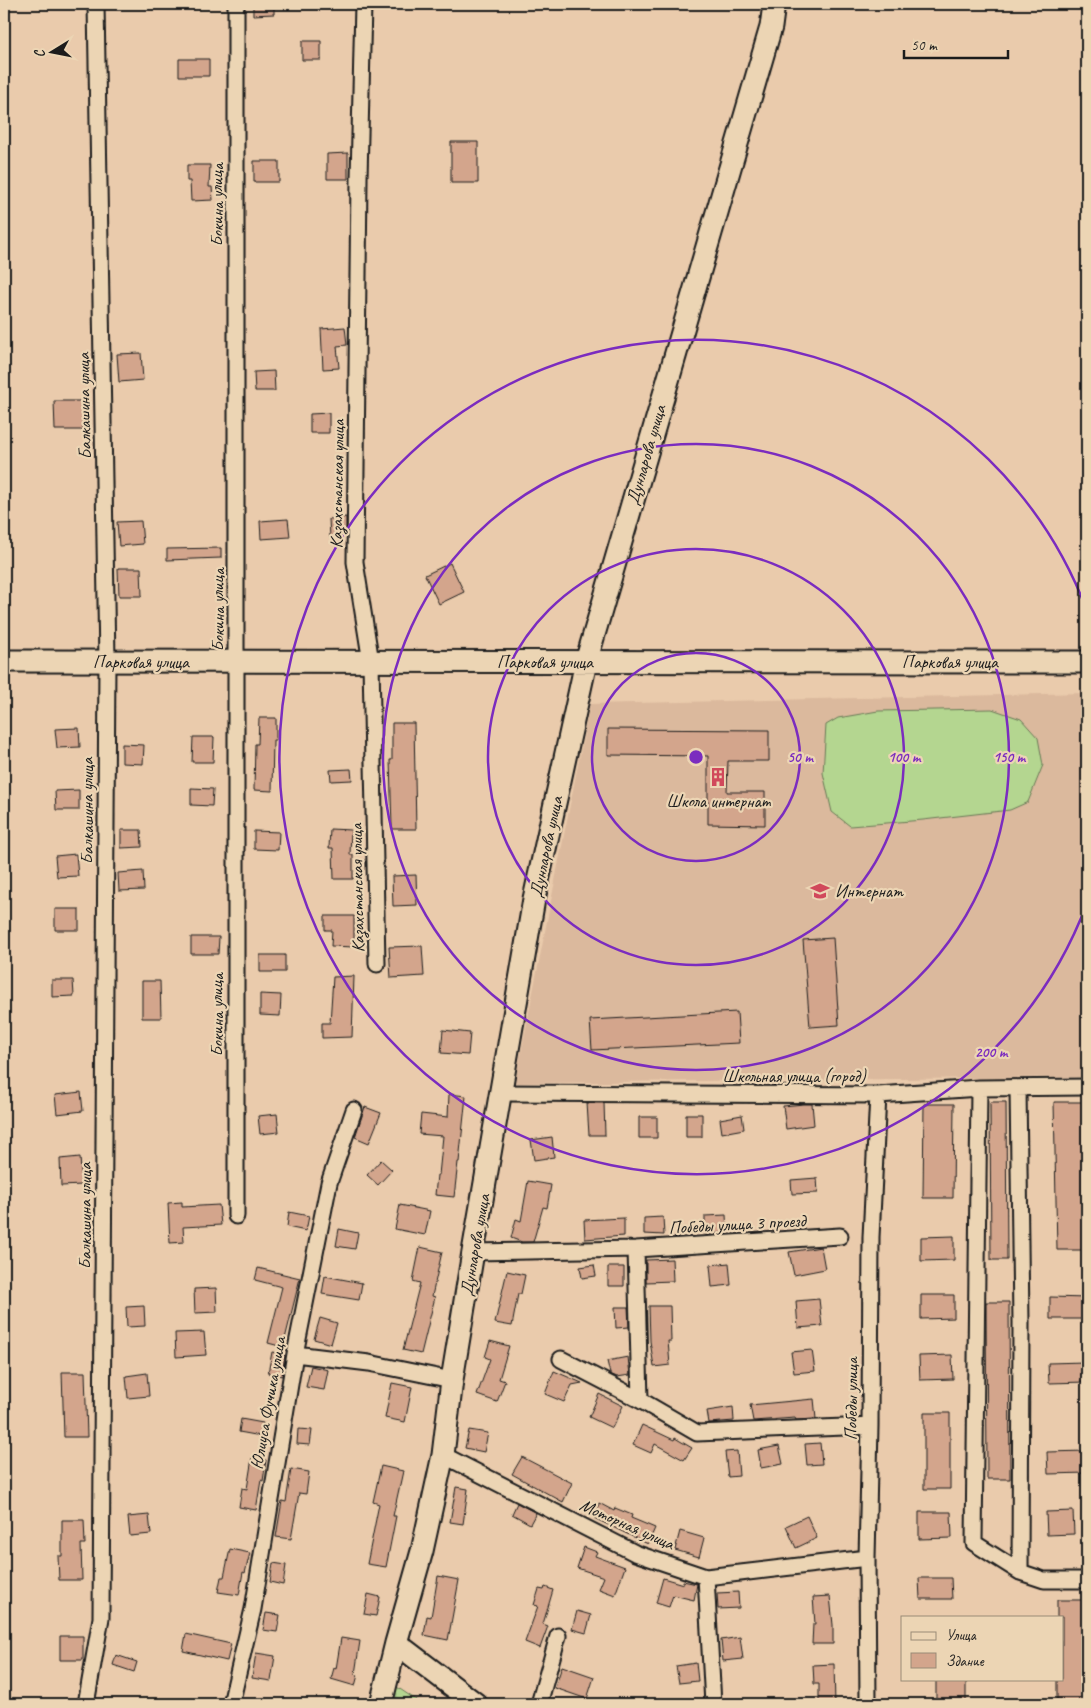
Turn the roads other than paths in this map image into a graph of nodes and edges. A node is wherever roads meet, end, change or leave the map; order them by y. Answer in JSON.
{"nodes":[{"id":1,"x":96,"y":4,"type":"edge"},
{"id":2,"x":236,"y":4,"type":"edge"},
{"id":3,"x":363,"y":4,"type":"edge"},
{"id":4,"x":774,"y":4,"type":"edge"},
{"id":5,"x":107,"y":661,"type":"junction"},
{"id":6,"x":4,"y":662,"type":"edge"},
{"id":7,"x":236,"y":662,"type":"junction"},
{"id":8,"x":371,"y":662,"type":"junction"},
{"id":9,"x":586,"y":662,"type":"junction"},
{"id":10,"x":1087,"y":662,"type":"edge"},
{"id":11,"x":377,"y":964,"type":"dead end"},
{"id":12,"x":1087,"y":1087,"type":"edge"},
{"id":13,"x":979,"y":1088,"type":"junction"},
{"id":14,"x":1018,"y":1088,"type":"junction"},
{"id":15,"x":501,"y":1093,"type":"junction"},
{"id":16,"x":878,"y":1095,"type":"junction"},
{"id":17,"x":354,"y":1110,"type":"dead end"},
{"id":18,"x":236,"y":1216,"type":"dead end"},
{"id":19,"x":840,"y":1236,"type":"dead end"},
{"id":20,"x":636,"y":1249,"type":"junction"},
{"id":21,"x":473,"y":1252,"type":"junction"},
{"id":22,"x":295,"y":1354,"type":"junction"},
{"id":23,"x":561,"y":1360,"type":"dead end"},
{"id":24,"x":452,"y":1380,"type":"junction"},
{"id":25,"x":640,"y":1400,"type":"junction"},
{"id":26,"x":870,"y":1426,"type":"junction"},
{"id":27,"x":443,"y":1455,"type":"junction"},
{"id":28,"x":867,"y":1558,"type":"junction"},
{"id":29,"x":1020,"y":1572,"type":"junction"},
{"id":30,"x":706,"y":1576,"type":"junction"},
{"id":31,"x":1087,"y":1580,"type":"edge"},
{"id":32,"x":558,"y":1636,"type":"dead end"},
{"id":33,"x":396,"y":1643,"type":"junction"},
{"id":34,"x":86,"y":1704,"type":"edge"},
{"id":35,"x":231,"y":1704,"type":"edge"},
{"id":36,"x":382,"y":1704,"type":"edge"},
{"id":37,"x":476,"y":1704,"type":"edge"},
{"id":38,"x":539,"y":1704,"type":"edge"},
{"id":39,"x":713,"y":1704,"type":"edge"},
{"id":40,"x":868,"y":1704,"type":"edge"}],
"edges":[{"from":1,"to":5,"type":"street","name":"Балкашина улица"},
{"from":2,"to":7,"type":"street","name":"Бокина улица"},
{"from":3,"to":8,"type":"street","name":"Казахстанская улица"},
{"from":4,"to":9,"type":"street","name":"Дунларова улица"},
{"from":5,"to":6,"type":"street","name":"Парковая улица"},
{"from":5,"to":7,"type":"street","name":"Парковая улица"},
{"from":5,"to":34,"type":"street","name":"Балкашина улица"},
{"from":7,"to":8,"type":"street","name":"Парковая улица"},
{"from":7,"to":18,"type":"street","name":"Бокина улица"},
{"from":8,"to":9,"type":"street","name":"Парковая улица"},
{"from":8,"to":11,"type":"street","name":"Казахстанская улица"},
{"from":9,"to":10,"type":"street","name":"Парковая улица"},
{"from":9,"to":15,"type":"street","name":"Дунларова улица"},
{"from":12,"to":14,"type":"street","name":"Школьная улица (город)"},
{"from":13,"to":14,"type":"street","name":"Школьная улица (город)"},
{"from":13,"to":16,"type":"street","name":"Школьная улица (город)"},
{"from":13,"to":29,"type":"street"},
{"from":14,"to":29,"type":"street"},
{"from":15,"to":16,"type":"street","name":"Школьная улица (город)"},
{"from":15,"to":21,"type":"street","name":"Дунларова улица"},
{"from":16,"to":26,"type":"street","name":"Победы улица"},
{"from":17,"to":22,"type":"street","name":"Юлиуса Фучика улица"},
{"from":19,"to":20,"type":"street","name":"Победы улица 3 проезд"},
{"from":20,"to":21,"type":"street","name":"Победы улица 3 проезд"},
{"from":20,"to":25,"type":"street"},
{"from":21,"to":24,"type":"street","name":"Дунларова улица"},
{"from":22,"to":24,"type":"street"},
{"from":22,"to":35,"type":"street","name":"Юлиуса Фучика улица"},
{"from":23,"to":25,"type":"street"},
{"from":24,"to":27,"type":"street","name":"Дунларова улица"},
{"from":25,"to":26,"type":"street"},
{"from":26,"to":28,"type":"street","name":"Победы улица"},
{"from":27,"to":30,"type":"street","name":"Моторная улица"},
{"from":27,"to":33,"type":"street","name":"Дунларова улица"},
{"from":28,"to":30,"type":"street","name":"Моторная улица"},
{"from":28,"to":40,"type":"street","name":"Победы улица"},
{"from":29,"to":31,"type":"street"},
{"from":30,"to":39,"type":"street"},
{"from":32,"to":38,"type":"street"},
{"from":33,"to":36,"type":"street","name":"Дунларова улица"},
{"from":33,"to":37,"type":"street"}]}
